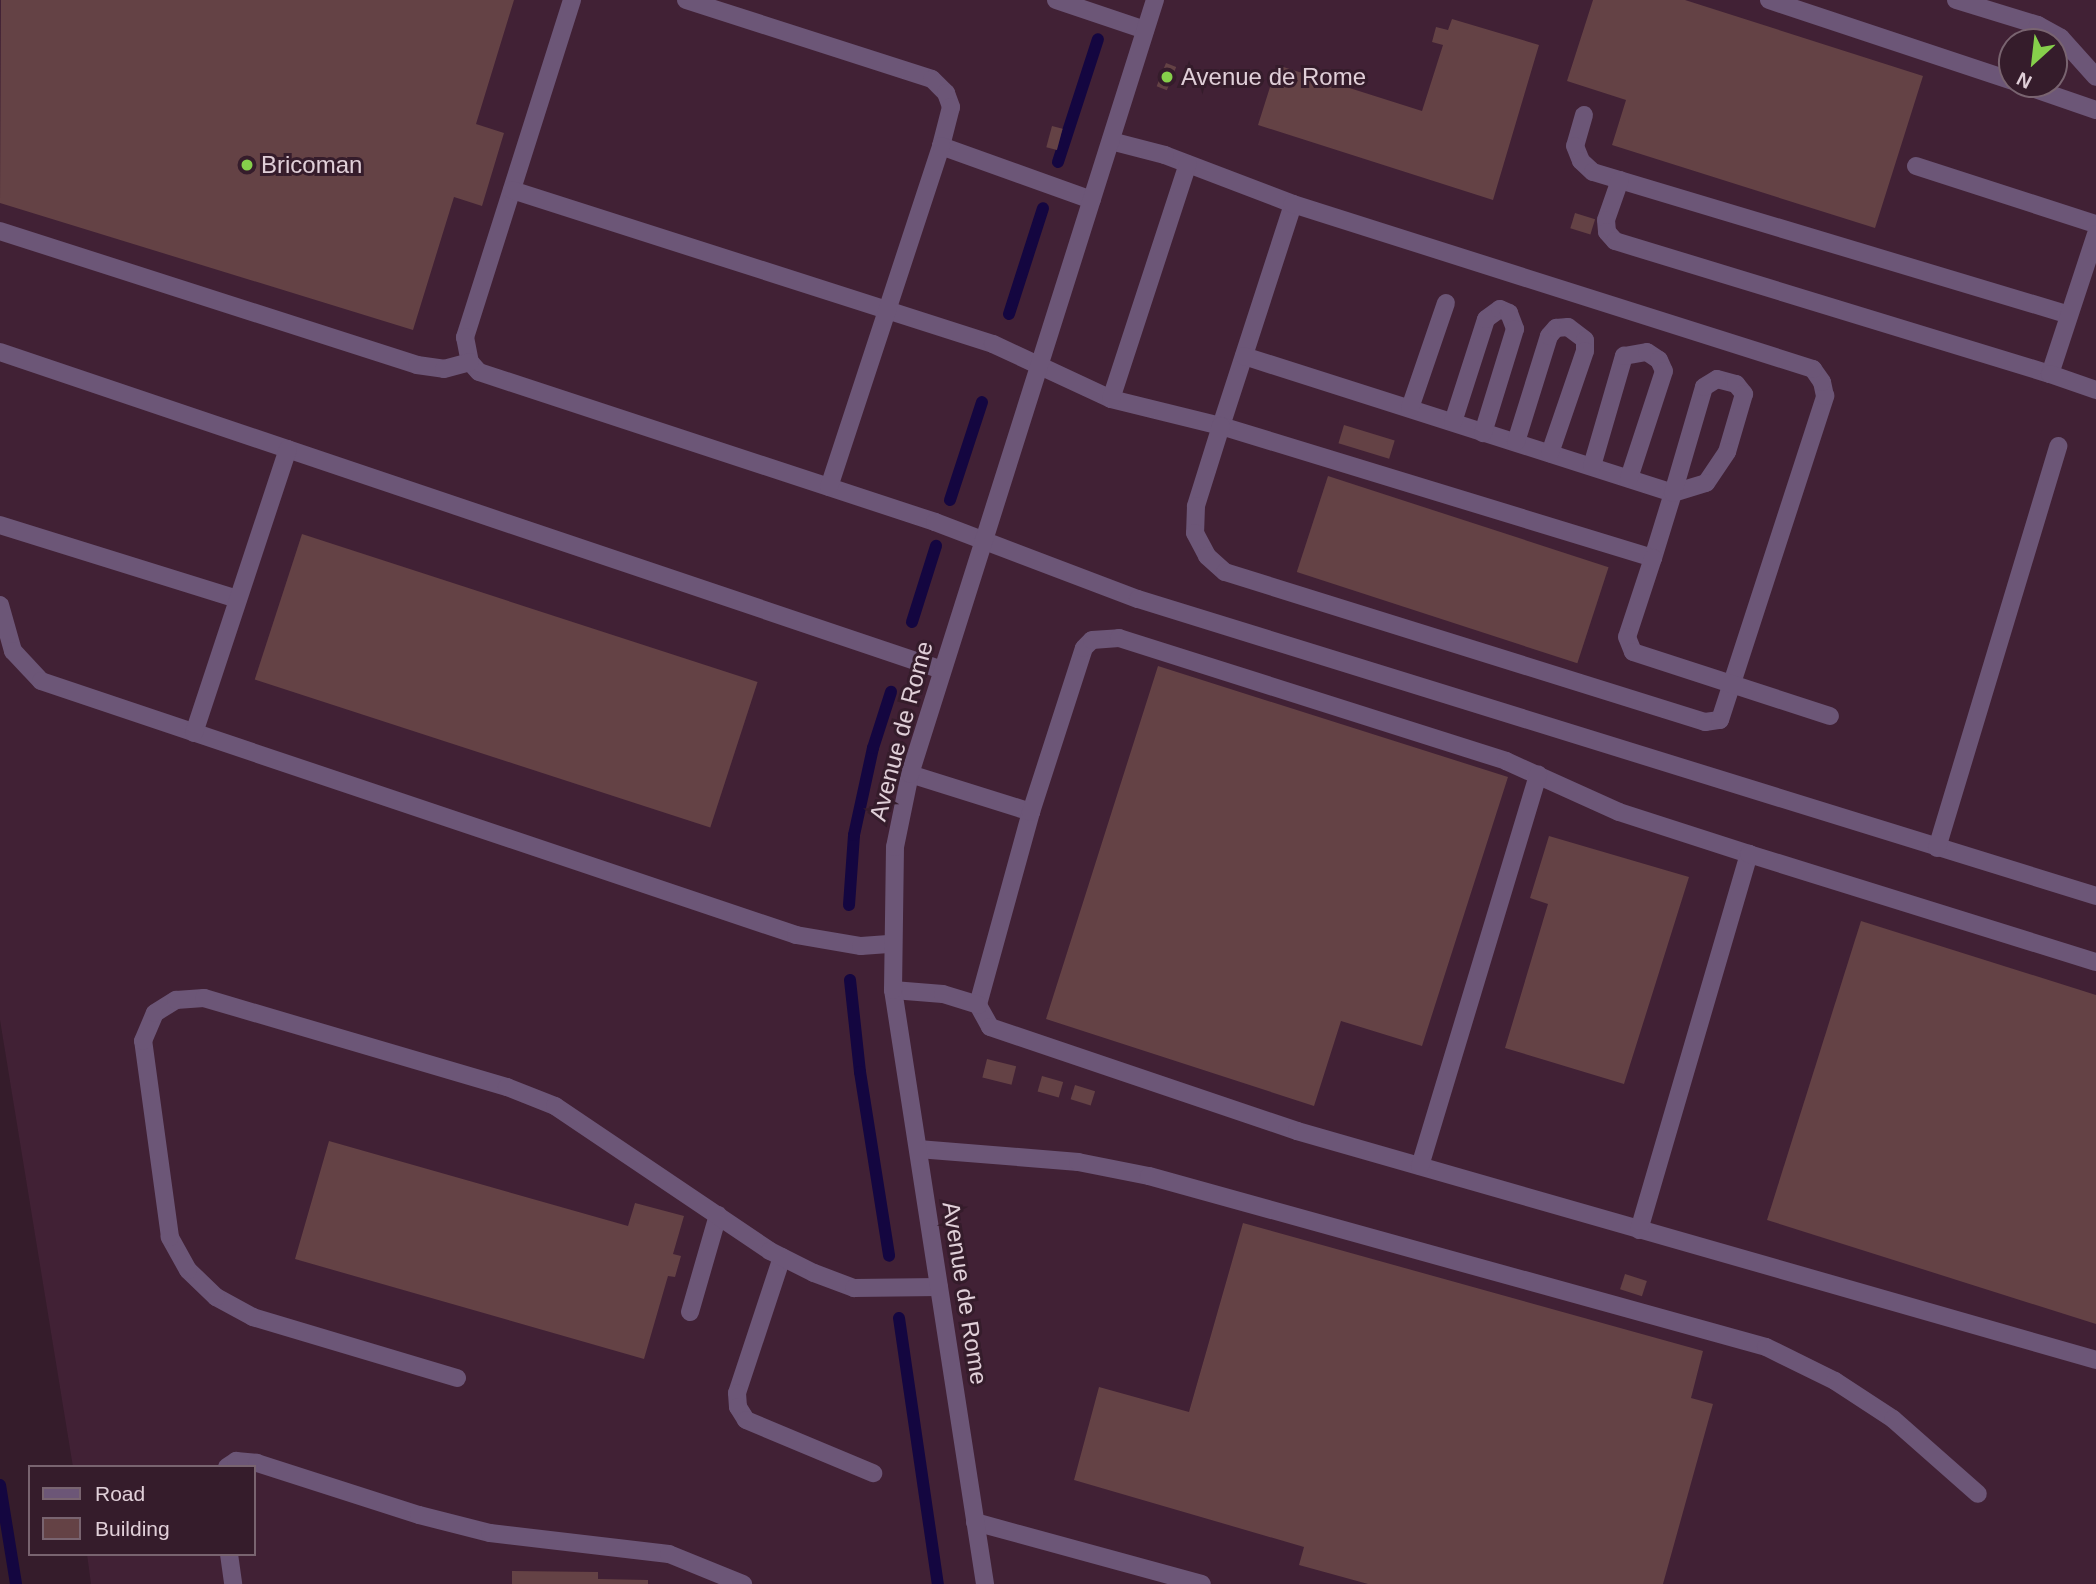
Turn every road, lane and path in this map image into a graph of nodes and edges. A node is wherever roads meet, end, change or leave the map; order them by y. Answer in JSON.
{"nodes":[{"id":1,"x":572,"y":0,"type":"edge"},
{"id":2,"x":686,"y":0,"type":"edge"},
{"id":3,"x":1056,"y":0,"type":"edge"},
{"id":4,"x":1155,"y":0,"type":"edge"},
{"id":5,"x":1769,"y":0,"type":"edge"},
{"id":6,"x":1955,"y":0,"type":"edge"},
{"id":7,"x":1145,"y":30,"type":"junction"},
{"id":8,"x":1998,"y":77,"type":"edge"},
{"id":9,"x":2096,"y":77,"type":"edge"},
{"id":10,"x":2061,"y":98,"type":"edge"},
{"id":11,"x":2096,"y":110,"type":"edge"},
{"id":12,"x":1584,"y":115,"type":"dead end"},
{"id":13,"x":1111,"y":141,"type":"junction"},
{"id":14,"x":941,"y":146,"type":"junction"},
{"id":15,"x":1188,"y":164,"type":"junction"},
{"id":16,"x":1916,"y":166,"type":"dead end"},
{"id":17,"x":1620,"y":180,"type":"junction"},
{"id":18,"x":512,"y":190,"type":"junction"},
{"id":19,"x":1092,"y":200,"type":"junction"},
{"id":20,"x":1293,"y":204,"type":"junction"},
{"id":21,"x":2096,"y":224,"type":"edge"},
{"id":22,"x":0,"y":231,"type":"edge"},
{"id":23,"x":2096,"y":234,"type":"edge"},
{"id":24,"x":1446,"y":303,"type":"dead end"},
{"id":25,"x":889,"y":311,"type":"junction"},
{"id":26,"x":2069,"y":316,"type":"junction"},
{"id":27,"x":0,"y":352,"type":"edge"},
{"id":28,"x":1244,"y":356,"type":"junction"},
{"id":29,"x":470,"y":362,"type":"junction"},
{"id":30,"x":1039,"y":366,"type":"junction"},
{"id":31,"x":2050,"y":374,"type":"junction"},
{"id":32,"x":2096,"y":390,"type":"edge"},
{"id":33,"x":1111,"y":399,"type":"junction"},
{"id":34,"x":1410,"y":408,"type":"junction"},
{"id":35,"x":1453,"y":422,"type":"junction"},
{"id":36,"x":1221,"y":426,"type":"junction"},
{"id":37,"x":1483,"y":433,"type":"junction"},
{"id":38,"x":1516,"y":442,"type":"junction"},
{"id":39,"x":2059,"y":446,"type":"dead end"},
{"id":40,"x":288,"y":449,"type":"junction"},
{"id":41,"x":1550,"y":453,"type":"junction"},
{"id":42,"x":1591,"y":466,"type":"junction"},
{"id":43,"x":1629,"y":478,"type":"junction"},
{"id":44,"x":829,"y":487,"type":"junction"},
{"id":45,"x":1673,"y":493,"type":"junction"},
{"id":46,"x":0,"y":525,"type":"edge"},
{"id":47,"x":983,"y":539,"type":"junction"},
{"id":48,"x":1653,"y":558,"type":"junction"},
{"id":49,"x":238,"y":599,"type":"junction"},
{"id":50,"x":0,"y":605,"type":"edge"},
{"id":51,"x":942,"y":670,"type":"junction"},
{"id":52,"x":1735,"y":685,"type":"junction"},
{"id":53,"x":1830,"y":716,"type":"dead end"},
{"id":54,"x":194,"y":733,"type":"junction"},
{"id":55,"x":910,"y":774,"type":"junction"},
{"id":56,"x":1538,"y":774,"type":"junction"},
{"id":57,"x":1031,"y":812,"type":"junction"},
{"id":58,"x":1937,"y":848,"type":"junction"},
{"id":59,"x":1749,"y":854,"type":"junction"},
{"id":60,"x":2096,"y":896,"type":"edge"},
{"id":61,"x":891,"y":944,"type":"junction"},
{"id":62,"x":2096,"y":962,"type":"edge"},
{"id":63,"x":893,"y":990,"type":"junction"},
{"id":64,"x":978,"y":1004,"type":"junction"},
{"id":65,"x":918,"y":1149,"type":"junction"},
{"id":66,"x":1420,"y":1166,"type":"junction"},
{"id":67,"x":718,"y":1215,"type":"junction"},
{"id":68,"x":1639,"y":1230,"type":"junction"},
{"id":69,"x":782,"y":1257,"type":"junction"},
{"id":70,"x":939,"y":1287,"type":"junction"},
{"id":71,"x":690,"y":1312,"type":"dead end"},
{"id":72,"x":2096,"y":1360,"type":"edge"},
{"id":73,"x":457,"y":1378,"type":"dead end"},
{"id":74,"x":230,"y":1465,"type":"edge"},
{"id":75,"x":873,"y":1473,"type":"dead end"},
{"id":76,"x":1978,"y":1494,"type":"dead end"},
{"id":77,"x":975,"y":1522,"type":"junction"},
{"id":78,"x":229,"y":1556,"type":"edge"},
{"id":79,"x":233,"y":1584,"type":"edge"},
{"id":80,"x":743,"y":1584,"type":"edge"},
{"id":81,"x":985,"y":1584,"type":"edge"},
{"id":82,"x":1202,"y":1584,"type":"edge"}],
"edges":[{"from":1,"to":18,"type":"street"},
{"from":2,"to":14,"type":"street"},
{"from":3,"to":7,"type":"street"},
{"from":4,"to":7,"type":"street","name":"Avenue de Rome"},
{"from":5,"to":8,"type":"street"},
{"from":6,"to":9,"type":"street"},
{"from":7,"to":13,"type":"street","name":"Avenue de Rome"},
{"from":10,"to":11,"type":"street"},
{"from":12,"to":17,"type":"street"},
{"from":13,"to":15,"type":"street"},
{"from":13,"to":19,"type":"street","name":"Avenue de Rome"},
{"from":14,"to":19,"type":"street"},
{"from":14,"to":25,"type":"street"},
{"from":15,"to":20,"type":"street"},
{"from":15,"to":33,"type":"street"},
{"from":16,"to":21,"type":"street"},
{"from":17,"to":26,"type":"street"},
{"from":17,"to":31,"type":"street"},
{"from":18,"to":25,"type":"street"},
{"from":18,"to":29,"type":"street"},
{"from":19,"to":30,"type":"street","name":"Avenue de Rome"},
{"from":20,"to":28,"type":"street"},
{"from":20,"to":52,"type":"street"},
{"from":22,"to":29,"type":"street"},
{"from":23,"to":26,"type":"street"},
{"from":24,"to":34,"type":"street"},
{"from":25,"to":30,"type":"street"},
{"from":25,"to":44,"type":"street"},
{"from":26,"to":31,"type":"street"},
{"from":27,"to":40,"type":"street"},
{"from":28,"to":34,"type":"street"},
{"from":28,"to":36,"type":"street"},
{"from":29,"to":44,"type":"street"},
{"from":30,"to":33,"type":"street"},
{"from":30,"to":47,"type":"street","name":"Avenue de Rome"},
{"from":31,"to":32,"type":"street"},
{"from":33,"to":36,"type":"street"},
{"from":34,"to":35,"type":"street"},
{"from":35,"to":37,"type":"street"},
{"from":35,"to":37,"type":"street"},
{"from":36,"to":48,"type":"street"},
{"from":36,"to":52,"type":"street"},
{"from":37,"to":38,"type":"street"},
{"from":38,"to":41,"type":"street"},
{"from":38,"to":41,"type":"street"},
{"from":39,"to":58,"type":"street"},
{"from":40,"to":49,"type":"street"},
{"from":40,"to":51,"type":"street"},
{"from":41,"to":42,"type":"street"},
{"from":42,"to":43,"type":"street"},
{"from":42,"to":43,"type":"street"},
{"from":43,"to":45,"type":"street"},
{"from":44,"to":47,"type":"street"},
{"from":45,"to":45,"type":"street"},
{"from":45,"to":48,"type":"street"},
{"from":46,"to":49,"type":"street"},
{"from":47,"to":51,"type":"street","name":"Avenue de Rome"},
{"from":47,"to":58,"type":"street"},
{"from":48,"to":52,"type":"street"},
{"from":49,"to":54,"type":"street"},
{"from":50,"to":54,"type":"street"},
{"from":51,"to":55,"type":"street","name":"Avenue de Rome"},
{"from":52,"to":53,"type":"street"},
{"from":54,"to":61,"type":"street"},
{"from":55,"to":57,"type":"street"},
{"from":55,"to":61,"type":"street","name":"Avenue de Rome"},
{"from":56,"to":57,"type":"street"},
{"from":56,"to":59,"type":"street"},
{"from":56,"to":66,"type":"street"},
{"from":57,"to":64,"type":"street"},
{"from":58,"to":60,"type":"street"},
{"from":59,"to":62,"type":"street"},
{"from":59,"to":68,"type":"street"},
{"from":61,"to":63,"type":"street","name":"Avenue de Rome"},
{"from":63,"to":64,"type":"street"},
{"from":63,"to":65,"type":"street","name":"Avenue de Rome"},
{"from":64,"to":66,"type":"street"},
{"from":65,"to":70,"type":"street","name":"Avenue de Rome"},
{"from":65,"to":76,"type":"street"},
{"from":66,"to":68,"type":"street"},
{"from":67,"to":69,"type":"street"},
{"from":67,"to":71,"type":"street"},
{"from":67,"to":73,"type":"street"},
{"from":68,"to":72,"type":"street"},
{"from":69,"to":70,"type":"street"},
{"from":69,"to":75,"type":"street"},
{"from":70,"to":77,"type":"street","name":"Avenue de Rome"},
{"from":74,"to":80,"type":"street"},
{"from":77,"to":81,"type":"street","name":"Avenue de Rome"},
{"from":77,"to":82,"type":"street"},
{"from":78,"to":79,"type":"street"}]}
